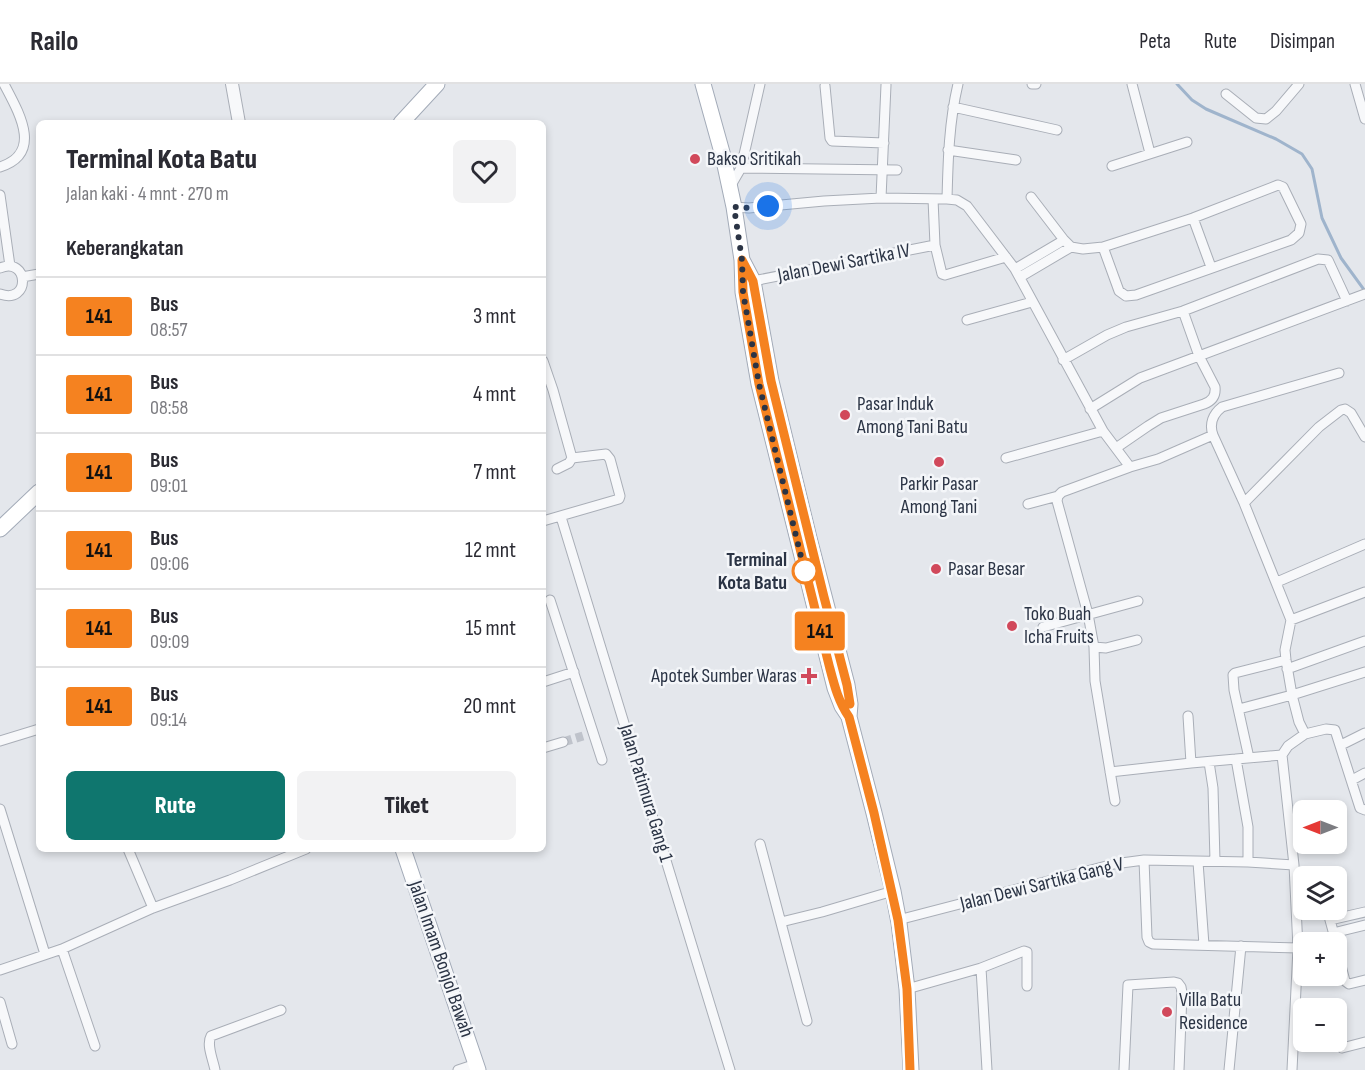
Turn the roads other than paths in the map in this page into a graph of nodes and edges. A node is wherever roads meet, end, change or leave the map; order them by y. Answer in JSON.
{"nodes":[{"id":1,"x":4,"y":84,"type":"edge"},
{"id":2,"x":232,"y":84,"type":"edge"},
{"id":3,"x":437,"y":84,"type":"edge"},
{"id":4,"x":704,"y":84,"type":"edge"},
{"id":5,"x":760,"y":84,"type":"edge"},
{"id":6,"x":958,"y":84,"type":"edge"},
{"id":7,"x":1132,"y":84,"type":"edge"},
{"id":8,"x":1299,"y":84,"type":"edge"},
{"id":9,"x":1355,"y":84,"type":"edge"},
{"id":10,"x":886,"y":85,"type":"edge"},
{"id":11,"x":825,"y":86,"type":"dead end"},
{"id":12,"x":1226,"y":94,"type":"dead end"},
{"id":13,"x":953,"y":107,"type":"junction"},
{"id":14,"x":1365,"y":119,"type":"edge"},
{"id":15,"x":238,"y":120,"type":"edge"},
{"id":16,"x":404,"y":120,"type":"edge"},
{"id":17,"x":1058,"y":130,"type":"dead end"},
{"id":18,"x":1187,"y":142,"type":"dead end"},
{"id":19,"x":884,"y":143,"type":"junction"},
{"id":20,"x":948,"y":150,"type":"junction"},
{"id":21,"x":1150,"y":153,"type":"junction"},
{"id":22,"x":1016,"y":160,"type":"dead end"},
{"id":23,"x":1112,"y":166,"type":"dead end"},
{"id":24,"x":0,"y":167,"type":"edge"},
{"id":25,"x":741,"y":168,"type":"junction"},
{"id":26,"x":883,"y":170,"type":"junction"},
{"id":27,"x":897,"y":170,"type":"dead end"},
{"id":28,"x":730,"y":188,"type":"junction"},
{"id":29,"x":0,"y":195,"type":"edge"},
{"id":30,"x":1031,"y":197,"type":"dead end"},
{"id":31,"x":881,"y":198,"type":"junction"},
{"id":32,"x":933,"y":199,"type":"junction"},
{"id":33,"x":947,"y":199,"type":"junction"},
{"id":34,"x":734,"y":207,"type":"junction"},
{"id":35,"x":1193,"y":218,"type":"junction"},
{"id":36,"x":1067,"y":243,"type":"junction"},
{"id":37,"x":935,"y":245,"type":"junction"},
{"id":38,"x":1104,"y":247,"type":"junction"},
{"id":39,"x":1006,"y":257,"type":"junction"},
{"id":40,"x":742,"y":260,"type":"junction"},
{"id":41,"x":5,"y":267,"type":"edge"},
{"id":42,"x":1211,"y":267,"type":"junction"},
{"id":43,"x":1018,"y":273,"type":"junction"},
{"id":44,"x":36,"y":275,"type":"edge"},
{"id":45,"x":22,"y":280,"type":"junction"},
{"id":46,"x":36,"y":280,"type":"edge"},
{"id":47,"x":753,"y":281,"type":"junction"},
{"id":48,"x":0,"y":294,"type":"edge"},
{"id":49,"x":1365,"y":294,"type":"edge"},
{"id":50,"x":1347,"y":301,"type":"junction"},
{"id":51,"x":1032,"y":302,"type":"junction"},
{"id":52,"x":1183,"y":311,"type":"junction"},
{"id":53,"x":967,"y":320,"type":"dead end"},
{"id":54,"x":1199,"y":356,"type":"junction"},
{"id":55,"x":1063,"y":360,"type":"junction"},
{"id":56,"x":546,"y":370,"type":"edge"},
{"id":57,"x":1339,"y":373,"type":"dead end"},
{"id":58,"x":765,"y":382,"type":"junction"},
{"id":59,"x":1090,"y":408,"type":"junction"},
{"id":60,"x":1103,"y":431,"type":"junction"},
{"id":61,"x":1212,"y":435,"type":"junction"},
{"id":62,"x":1365,"y":437,"type":"edge"},
{"id":63,"x":1116,"y":448,"type":"junction"},
{"id":64,"x":572,"y":458,"type":"junction"},
{"id":65,"x":1006,"y":458,"type":"dead end"},
{"id":66,"x":1130,"y":466,"type":"junction"},
{"id":67,"x":557,"y":470,"type":"dead end"},
{"id":68,"x":36,"y":495,"type":"edge"},
{"id":69,"x":1058,"y":496,"type":"junction"},
{"id":70,"x":1028,"y":504,"type":"dead end"},
{"id":71,"x":1244,"y":504,"type":"junction"},
{"id":72,"x":561,"y":517,"type":"junction"},
{"id":73,"x":546,"y":520,"type":"edge"},
{"id":74,"x":0,"y":529,"type":"edge"},
{"id":75,"x":1365,"y":544,"type":"edge"},
{"id":76,"x":1277,"y":582,"type":"junction"},
{"id":77,"x":1365,"y":592,"type":"edge"},
{"id":78,"x":550,"y":600,"type":"dead end"},
{"id":79,"x":1138,"y":601,"type":"dead end"},
{"id":80,"x":1088,"y":614,"type":"junction"},
{"id":81,"x":1291,"y":620,"type":"junction"},
{"id":82,"x":1043,"y":627,"type":"dead end"},
{"id":83,"x":1137,"y":640,"type":"dead end"},
{"id":84,"x":1365,"y":641,"type":"edge"},
{"id":85,"x":1094,"y":647,"type":"junction"},
{"id":86,"x":1287,"y":664,"type":"junction"},
{"id":87,"x":573,"y":672,"type":"junction"},
{"id":88,"x":1365,"y":672,"type":"edge"},
{"id":89,"x":546,"y":681,"type":"edge"},
{"id":90,"x":1292,"y":695,"type":"junction"},
{"id":91,"x":1239,"y":709,"type":"junction"},
{"id":92,"x":1188,"y":716,"type":"dead end"},
{"id":93,"x":36,"y":730,"type":"edge"},
{"id":94,"x":594,"y":733,"type":"junction"},
{"id":95,"x":1365,"y":733,"type":"edge"},
{"id":96,"x":1305,"y":734,"type":"junction"},
{"id":97,"x":583,"y":736,"type":"tunnel mouth"},
{"id":98,"x":0,"y":741,"type":"edge"},
{"id":99,"x":563,"y":742,"type":"tunnel mouth"},
{"id":100,"x":1341,"y":745,"type":"junction"},
{"id":101,"x":546,"y":747,"type":"edge"},
{"id":102,"x":1282,"y":755,"type":"junction"},
{"id":103,"x":1249,"y":758,"type":"junction"},
{"id":104,"x":1236,"y":759,"type":"junction"},
{"id":105,"x":602,"y":760,"type":"dead end"},
{"id":106,"x":1209,"y":762,"type":"junction"},
{"id":107,"x":1191,"y":763,"type":"junction"},
{"id":108,"x":1110,"y":772,"type":"junction"},
{"id":109,"x":1365,"y":773,"type":"edge"},
{"id":110,"x":1352,"y":780,"type":"junction"},
{"id":111,"x":1115,"y":801,"type":"dead end"},
{"id":112,"x":0,"y":809,"type":"edge"},
{"id":113,"x":1365,"y":810,"type":"edge"},
{"id":114,"x":760,"y":844,"type":"dead end"},
{"id":115,"x":129,"y":852,"type":"edge"},
{"id":116,"x":299,"y":852,"type":"edge"},
{"id":117,"x":405,"y":852,"type":"edge"},
{"id":118,"x":1144,"y":860,"type":"junction"},
{"id":119,"x":1215,"y":861,"type":"junction"},
{"id":120,"x":1197,"y":862,"type":"junction"},
{"id":121,"x":1248,"y":862,"type":"junction"},
{"id":122,"x":1294,"y":865,"type":"junction"},
{"id":123,"x":893,"y":891,"type":"junction"},
{"id":124,"x":153,"y":908,"type":"junction"},
{"id":125,"x":1365,"y":912,"type":"edge"},
{"id":126,"x":1347,"y":916,"type":"edge"},
{"id":127,"x":898,"y":920,"type":"junction"},
{"id":128,"x":1330,"y":920,"type":"edge"},
{"id":129,"x":781,"y":922,"type":"junction"},
{"id":130,"x":1365,"y":925,"type":"edge"},
{"id":131,"x":1297,"y":932,"type":"edge"},
{"id":132,"x":1333,"y":932,"type":"edge"},
{"id":133,"x":1347,"y":934,"type":"edge"},
{"id":134,"x":1204,"y":945,"type":"junction"},
{"id":135,"x":1241,"y":946,"type":"junction"},
{"id":136,"x":1293,"y":948,"type":"edge"},
{"id":137,"x":62,"y":949,"type":"junction"},
{"id":138,"x":45,"y":954,"type":"junction"},
{"id":139,"x":981,"y":968,"type":"junction"},
{"id":140,"x":0,"y":970,"type":"edge"},
{"id":141,"x":1365,"y":980,"type":"edge"},
{"id":142,"x":1347,"y":983,"type":"edge"},
{"id":143,"x":1027,"y":986,"type":"dead end"},
{"id":144,"x":1296,"y":986,"type":"edge"},
{"id":145,"x":907,"y":989,"type":"junction"},
{"id":146,"x":0,"y":1002,"type":"edge"},
{"id":147,"x":281,"y":1010,"type":"dead end"},
{"id":148,"x":807,"y":1021,"type":"dead end"},
{"id":149,"x":1365,"y":1042,"type":"edge"},
{"id":150,"x":12,"y":1044,"type":"dead end"},
{"id":151,"x":95,"y":1046,"type":"dead end"},
{"id":152,"x":1347,"y":1047,"type":"edge"},
{"id":153,"x":477,"y":1067,"type":"edge"},
{"id":154,"x":215,"y":1070,"type":"edge"},
{"id":155,"x":458,"y":1070,"type":"edge"},
{"id":156,"x":730,"y":1070,"type":"edge"},
{"id":157,"x":910,"y":1070,"type":"edge"},
{"id":158,"x":987,"y":1070,"type":"edge"},
{"id":159,"x":1124,"y":1070,"type":"edge"},
{"id":160,"x":1179,"y":1070,"type":"edge"},
{"id":161,"x":1229,"y":1070,"type":"edge"},
{"id":162,"x":1292,"y":1070,"type":"edge"}],
"edges":[{"from":1,"to":24,"type":"street"},
{"from":2,"to":15,"type":"street"},
{"from":3,"to":16,"type":"main road"},
{"from":4,"to":28,"type":"main road"},
{"from":5,"to":25,"type":"street"},
{"from":6,"to":13,"type":"street"},
{"from":7,"to":21,"type":"street"},
{"from":8,"to":12,"type":"street"},
{"from":9,"to":14,"type":"street"},
{"from":10,"to":19,"type":"street"},
{"from":11,"to":19,"type":"street"},
{"from":13,"to":17,"type":"street"},
{"from":13,"to":20,"type":"street"},
{"from":18,"to":21,"type":"street"},
{"from":19,"to":26,"type":"street"},
{"from":20,"to":22,"type":"street"},
{"from":20,"to":33,"type":"street"},
{"from":21,"to":23,"type":"street"},
{"from":25,"to":26,"type":"street"},
{"from":25,"to":28,"type":"street"},
{"from":26,"to":27,"type":"street"},
{"from":26,"to":31,"type":"street"},
{"from":28,"to":34,"type":"main road"},
{"from":29,"to":41,"type":"street"},
{"from":30,"to":36,"type":"street"},
{"from":31,"to":32,"type":"street"},
{"from":31,"to":34,"type":"street"},
{"from":32,"to":33,"type":"street"},
{"from":32,"to":37,"type":"street"},
{"from":33,"to":39,"type":"street"},
{"from":34,"to":40,"type":"main road"},
{"from":35,"to":38,"type":"street"},
{"from":35,"to":42,"type":"street"},
{"from":35,"to":42,"type":"street"},
{"from":36,"to":38,"type":"street"},
{"from":36,"to":43,"type":"street"},
{"from":37,"to":39,"type":"street"},
{"from":37,"to":47,"type":"street","name":"Jalan Dewi Sartika IV"},
{"from":38,"to":42,"type":"street"},
{"from":39,"to":43,"type":"street"},
{"from":40,"to":47,"type":"main road"},
{"from":40,"to":58,"type":"main road"},
{"from":41,"to":45,"type":"street"},
{"from":43,"to":51,"type":"street"},
{"from":44,"to":45,"type":"street"},
{"from":45,"to":46,"type":"street"},
{"from":45,"to":48,"type":"street"},
{"from":47,"to":58,"type":"main road"},
{"from":49,"to":50,"type":"street"},
{"from":50,"to":52,"type":"street"},
{"from":50,"to":54,"type":"street"},
{"from":51,"to":53,"type":"street"},
{"from":51,"to":55,"type":"street"},
{"from":52,"to":54,"type":"street"},
{"from":52,"to":55,"type":"street"},
{"from":54,"to":59,"type":"street"},
{"from":54,"to":63,"type":"street"},
{"from":55,"to":59,"type":"street"},
{"from":56,"to":64,"type":"street"},
{"from":57,"to":61,"type":"street"},
{"from":58,"to":123,"type":"main road"},
{"from":59,"to":60,"type":"street"},
{"from":60,"to":63,"type":"street"},
{"from":60,"to":65,"type":"street"},
{"from":61,"to":66,"type":"street"},
{"from":61,"to":71,"type":"street"},
{"from":62,"to":71,"type":"street"},
{"from":63,"to":66,"type":"street"},
{"from":64,"to":67,"type":"street"},
{"from":64,"to":72,"type":"street"},
{"from":66,"to":69,"type":"street"},
{"from":68,"to":74,"type":"main road"},
{"from":69,"to":70,"type":"street"},
{"from":69,"to":80,"type":"street"},
{"from":71,"to":76,"type":"street"},
{"from":72,"to":73,"type":"street"},
{"from":72,"to":156,"type":"street","name":"Jalan Patimura Gang 1"},
{"from":75,"to":76,"type":"street"},
{"from":76,"to":81,"type":"street"},
{"from":77,"to":81,"type":"street"},
{"from":78,"to":87,"type":"street"},
{"from":79,"to":80,"type":"street"},
{"from":80,"to":82,"type":"street"},
{"from":80,"to":85,"type":"street"},
{"from":81,"to":86,"type":"street"},
{"from":83,"to":85,"type":"street"},
{"from":84,"to":86,"type":"street"},
{"from":85,"to":108,"type":"street"},
{"from":86,"to":90,"type":"street"},
{"from":86,"to":91,"type":"street"},
{"from":87,"to":89,"type":"street"},
{"from":87,"to":94,"type":"street"},
{"from":88,"to":90,"type":"street"},
{"from":90,"to":91,"type":"street"},
{"from":90,"to":96,"type":"street"},
{"from":91,"to":103,"type":"street"},
{"from":92,"to":107,"type":"street"},
{"from":93,"to":98,"type":"street"},
{"from":94,"to":97,"type":"street"},
{"from":94,"to":105,"type":"street"},
{"from":95,"to":100,"type":"street"},
{"from":96,"to":100,"type":"street"},
{"from":96,"to":102,"type":"street"},
{"from":99,"to":101,"type":"street"},
{"from":100,"to":110,"type":"street"},
{"from":102,"to":103,"type":"street"},
{"from":102,"to":122,"type":"street"},
{"from":103,"to":104,"type":"street"},
{"from":104,"to":106,"type":"street"},
{"from":104,"to":121,"type":"street"},
{"from":106,"to":107,"type":"street"},
{"from":106,"to":119,"type":"street"},
{"from":107,"to":108,"type":"street"},
{"from":108,"to":111,"type":"street"},
{"from":109,"to":110,"type":"street"},
{"from":110,"to":113,"type":"street"},
{"from":112,"to":138,"type":"street"},
{"from":114,"to":129,"type":"street"},
{"from":115,"to":124,"type":"street"},
{"from":116,"to":124,"type":"street"},
{"from":117,"to":153,"type":"main road","name":"Jalan Imam Bonjol Bawah"},
{"from":118,"to":120,"type":"street","name":"Jalan Dewi Sartika Gang V"},
{"from":118,"to":127,"type":"street","name":"Jalan Dewi Sartika Gang V"},
{"from":118,"to":134,"type":"street"},
{"from":119,"to":120,"type":"street","name":"Jalan Dewi Sartika Gang V"},
{"from":119,"to":121,"type":"street","name":"Jalan Dewi Sartika Gang V"},
{"from":120,"to":134,"type":"street"},
{"from":121,"to":122,"type":"street","name":"Jalan Dewi Sartika Gang V"},
{"from":122,"to":131,"type":"street"},
{"from":123,"to":127,"type":"main road"},
{"from":123,"to":129,"type":"street"},
{"from":124,"to":137,"type":"street"},
{"from":125,"to":126,"type":"street"},
{"from":127,"to":145,"type":"main road"},
{"from":128,"to":132,"type":"street"},
{"from":129,"to":148,"type":"street"},
{"from":130,"to":133,"type":"street"},
{"from":134,"to":135,"type":"street"},
{"from":135,"to":136,"type":"street"},
{"from":135,"to":161,"type":"street"},
{"from":137,"to":138,"type":"street"},
{"from":137,"to":151,"type":"street"},
{"from":138,"to":140,"type":"street"},
{"from":139,"to":143,"type":"street"},
{"from":139,"to":145,"type":"street"},
{"from":139,"to":158,"type":"street"},
{"from":141,"to":142,"type":"street"},
{"from":144,"to":162,"type":"street"},
{"from":145,"to":157,"type":"main road"},
{"from":146,"to":150,"type":"street"},
{"from":147,"to":154,"type":"street"},
{"from":149,"to":152,"type":"street"},
{"from":153,"to":155,"type":"street"},
{"from":159,"to":160,"type":"street"}]}
